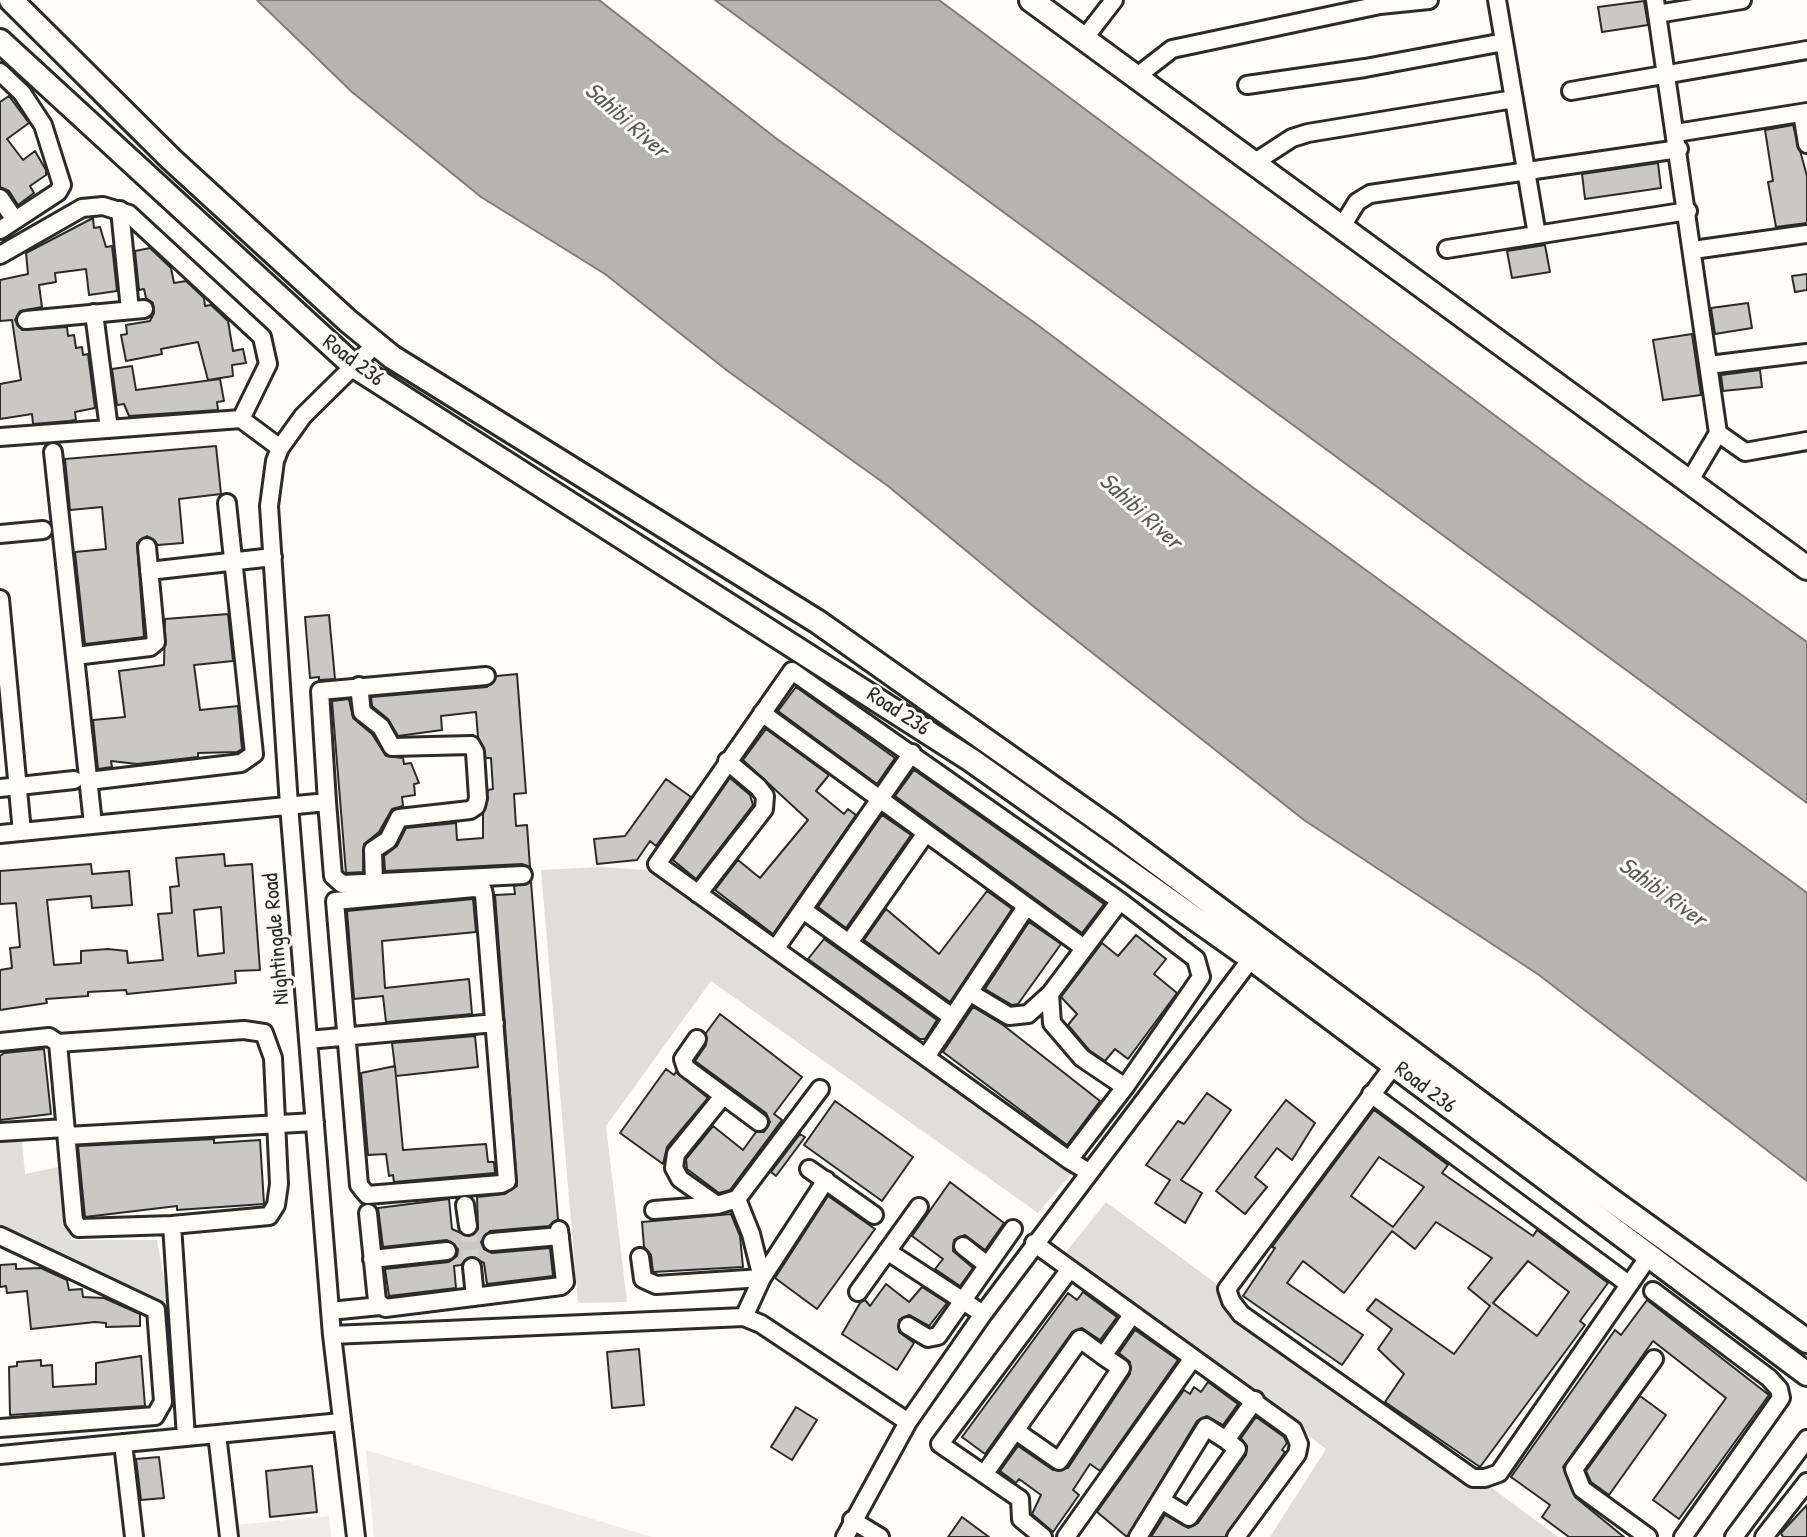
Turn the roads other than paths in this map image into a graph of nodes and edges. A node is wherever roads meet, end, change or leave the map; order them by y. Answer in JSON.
{"nodes":[{"id":1,"x":11,"y":0,"type":"edge"},
{"id":2,"x":1031,"y":0,"type":"edge"},
{"id":3,"x":1114,"y":0,"type":"edge"},
{"id":4,"x":1429,"y":0,"type":"edge"},
{"id":5,"x":1497,"y":0,"type":"edge"},
{"id":6,"x":1742,"y":0,"type":"edge"},
{"id":7,"x":1362,"y":4,"type":"edge"},
{"id":8,"x":1656,"y":7,"type":"edge"},
{"id":9,"x":1083,"y":40,"type":"junction"},
{"id":10,"x":0,"y":41,"type":"edge"},
{"id":11,"x":1504,"y":42,"type":"junction"},
{"id":12,"x":1807,"y":50,"type":"edge"},
{"id":13,"x":0,"y":72,"type":"edge"},
{"id":14,"x":1136,"y":77,"type":"junction"},
{"id":15,"x":1667,"y":77,"type":"junction"},
{"id":16,"x":1247,"y":85,"type":"dead end"},
{"id":17,"x":1571,"y":91,"type":"dead end"},
{"id":18,"x":1514,"y":99,"type":"junction"},
{"id":19,"x":1805,"y":112,"type":"edge"},
{"id":20,"x":1678,"y":141,"type":"junction"},
{"id":21,"x":1807,"y":144,"type":"edge"},
{"id":22,"x":1252,"y":164,"type":"junction"},
{"id":23,"x":1526,"y":171,"type":"junction"},
{"id":24,"x":0,"y":198,"type":"edge"},
{"id":25,"x":120,"y":210,"type":"junction"},
{"id":26,"x":1688,"y":211,"type":"junction"},
{"id":27,"x":15,"y":220,"type":"junction"},
{"id":28,"x":1341,"y":228,"type":"junction"},
{"id":29,"x":0,"y":230,"type":"edge"},
{"id":30,"x":1807,"y":234,"type":"edge"},
{"id":31,"x":1537,"y":235,"type":"junction"},
{"id":32,"x":1447,"y":249,"type":"dead end"},
{"id":33,"x":1693,"y":250,"type":"junction"},
{"id":34,"x":0,"y":255,"type":"edge"},
{"id":35,"x":94,"y":313,"type":"junction"},
{"id":36,"x":26,"y":320,"type":"dead end"},
{"id":37,"x":376,"y":344,"type":"junction"},
{"id":38,"x":1807,"y":353,"type":"edge"},
{"id":39,"x":1709,"y":365,"type":"junction"},
{"id":40,"x":354,"y":366,"type":"junction"},
{"id":41,"x":241,"y":419,"type":"junction"},
{"id":42,"x":109,"y":429,"type":"junction"},
{"id":43,"x":1718,"y":433,"type":"junction"},
{"id":44,"x":0,"y":437,"type":"edge"},
{"id":45,"x":1807,"y":441,"type":"edge"},
{"id":46,"x":280,"y":448,"type":"junction"},
{"id":47,"x":53,"y":452,"type":"dead end"},
{"id":48,"x":1689,"y":482,"type":"junction"},
{"id":49,"x":227,"y":503,"type":"dead end"},
{"id":50,"x":43,"y":530,"type":"dead end"},
{"id":51,"x":0,"y":534,"type":"edge"},
{"id":52,"x":147,"y":547,"type":"dead end"},
{"id":53,"x":273,"y":557,"type":"junction"},
{"id":54,"x":234,"y":562,"type":"junction"},
{"id":55,"x":1807,"y":568,"type":"edge"},
{"id":56,"x":149,"y":571,"type":"junction"},
{"id":57,"x":0,"y":599,"type":"edge"},
{"id":58,"x":3,"y":655,"type":"edge"},
{"id":59,"x":75,"y":656,"type":"junction"},
{"id":60,"x":486,"y":676,"type":"dead end"},
{"id":61,"x":359,"y":686,"type":"junction"},
{"id":62,"x":762,"y":713,"type":"junction"},
{"id":63,"x":912,"y":753,"type":"junction"},
{"id":64,"x":727,"y":761,"type":"junction"},
{"id":65,"x":81,"y":780,"type":"junction"},
{"id":66,"x":18,"y":786,"type":"junction"},
{"id":67,"x":0,"y":788,"type":"edge"},
{"id":68,"x":881,"y":799,"type":"junction"},
{"id":69,"x":327,"y":802,"type":"junction"},
{"id":70,"x":289,"y":805,"type":"junction"},
{"id":71,"x":93,"y":824,"type":"junction"},
{"id":72,"x":22,"y":832,"type":"junction"},
{"id":73,"x":926,"y":833,"type":"junction"},
{"id":74,"x":0,"y":834,"type":"edge"},
{"id":75,"x":523,"y":875,"type":"dead end"},
{"id":76,"x":374,"y":883,"type":"junction"},
{"id":77,"x":698,"y":894,"type":"junction"},
{"id":78,"x":1120,"y":901,"type":"junction"},
{"id":79,"x":1026,"y":907,"type":"junction"},
{"id":80,"x":803,"y":910,"type":"junction"},
{"id":81,"x":849,"y":943,"type":"junction"},
{"id":82,"x":776,"y":948,"type":"junction"},
{"id":83,"x":1084,"y":948,"type":"junction"},
{"id":84,"x":1258,"y":950,"type":"junction"},
{"id":85,"x":969,"y":992,"type":"junction"},
{"id":86,"x":1050,"y":994,"type":"junction"},
{"id":87,"x":952,"y":1017,"type":"junction"},
{"id":88,"x":495,"y":1023,"type":"junction"},
{"id":89,"x":347,"y":1037,"type":"junction"},
{"id":90,"x":697,"y":1039,"type":"dead end"},
{"id":91,"x":308,"y":1040,"type":"junction"},
{"id":92,"x":0,"y":1042,"type":"edge"},
{"id":93,"x":58,"y":1043,"type":"junction"},
{"id":94,"x":926,"y":1057,"type":"junction"},
{"id":95,"x":1394,"y":1065,"type":"junction"},
{"id":96,"x":1125,"y":1087,"type":"junction"},
{"id":97,"x":820,"y":1089,"type":"dead end"},
{"id":98,"x":1371,"y":1094,"type":"junction"},
{"id":99,"x":723,"y":1096,"type":"junction"},
{"id":100,"x":315,"y":1122,"type":"junction"},
{"id":101,"x":759,"y":1122,"type":"dead end"},
{"id":102,"x":276,"y":1124,"type":"junction"},
{"id":103,"x":0,"y":1132,"type":"edge"},
{"id":104,"x":66,"y":1132,"type":"junction"},
{"id":105,"x":1069,"y":1160,"type":"junction"},
{"id":106,"x":809,"y":1169,"type":"dead end"},
{"id":107,"x":1087,"y":1171,"type":"junction"},
{"id":108,"x":826,"y":1180,"type":"junction"},
{"id":109,"x":737,"y":1199,"type":"junction"},
{"id":110,"x":465,"y":1205,"type":"dead end"},
{"id":111,"x":717,"y":1205,"type":"junction"},
{"id":112,"x":919,"y":1207,"type":"dead end"},
{"id":113,"x":654,"y":1210,"type":"dead end"},
{"id":114,"x":368,"y":1213,"type":"dead end"},
{"id":115,"x":874,"y":1215,"type":"dead end"},
{"id":116,"x":172,"y":1225,"type":"junction"},
{"id":117,"x":468,"y":1226,"type":"tunnel mouth"},
{"id":118,"x":1013,"y":1229,"type":"dead end"},
{"id":119,"x":0,"y":1236,"type":"edge"},
{"id":120,"x":492,"y":1242,"type":"dead end"},
{"id":121,"x":1034,"y":1243,"type":"junction"},
{"id":122,"x":963,"y":1246,"type":"dead end"},
{"id":123,"x":447,"y":1251,"type":"dead end"},
{"id":124,"x":887,"y":1251,"type":"junction"},
{"id":125,"x":1649,"y":1256,"type":"junction"},
{"id":126,"x":640,"y":1257,"type":"dead end"},
{"id":127,"x":372,"y":1259,"type":"junction"},
{"id":128,"x":987,"y":1265,"type":"junction"},
{"id":129,"x":472,"y":1267,"type":"tunnel mouth"},
{"id":130,"x":1070,"y":1269,"type":"junction"},
{"id":131,"x":762,"y":1278,"type":"junction"},
{"id":132,"x":1627,"y":1283,"type":"junction"},
{"id":133,"x":1653,"y":1291,"type":"dead end"},
{"id":134,"x":858,"y":1292,"type":"dead end"},
{"id":135,"x":475,"y":1297,"type":"junction"},
{"id":136,"x":963,"y":1300,"type":"junction"},
{"id":137,"x":380,"y":1306,"type":"junction"},
{"id":138,"x":330,"y":1311,"type":"junction"},
{"id":139,"x":983,"y":1314,"type":"junction"},
{"id":140,"x":1132,"y":1315,"type":"junction"},
{"id":141,"x":744,"y":1317,"type":"junction"},
{"id":142,"x":908,"y":1326,"type":"dead end"},
{"id":143,"x":332,"y":1335,"type":"junction"},
{"id":144,"x":1807,"y":1341,"type":"edge"},
{"id":145,"x":1103,"y":1356,"type":"junction"},
{"id":146,"x":1193,"y":1358,"type":"junction"},
{"id":147,"x":1654,"y":1359,"type":"dead end"},
{"id":148,"x":1807,"y":1374,"type":"edge"},
{"id":149,"x":1255,"y":1400,"type":"junction"},
{"id":150,"x":341,"y":1422,"type":"junction"},
{"id":151,"x":908,"y":1422,"type":"junction"},
{"id":152,"x":0,"y":1428,"type":"edge"},
{"id":153,"x":1016,"y":1431,"type":"junction"},
{"id":154,"x":217,"y":1434,"type":"junction"},
{"id":155,"x":186,"y":1437,"type":"junction"},
{"id":156,"x":1807,"y":1439,"type":"edge"},
{"id":157,"x":1226,"y":1440,"type":"junction"},
{"id":158,"x":123,"y":1443,"type":"junction"},
{"id":159,"x":0,"y":1455,"type":"edge"},
{"id":160,"x":985,"y":1473,"type":"junction"},
{"id":161,"x":1807,"y":1482,"type":"edge"},
{"id":162,"x":1161,"y":1500,"type":"junction"},
{"id":163,"x":852,"y":1520,"type":"junction"},
{"id":164,"x":134,"y":1537,"type":"edge"},
{"id":165,"x":229,"y":1537,"type":"edge"},
{"id":166,"x":356,"y":1537,"type":"edge"},
{"id":167,"x":845,"y":1537,"type":"edge"},
{"id":168,"x":880,"y":1537,"type":"edge"},
{"id":169,"x":1043,"y":1537,"type":"edge"},
{"id":170,"x":1066,"y":1537,"type":"edge"},
{"id":171,"x":1138,"y":1537,"type":"edge"},
{"id":172,"x":1236,"y":1537,"type":"edge"},
{"id":173,"x":1648,"y":1537,"type":"edge"},
{"id":174,"x":1683,"y":1537,"type":"edge"},
{"id":175,"x":1734,"y":1537,"type":"edge"},
{"id":176,"x":1764,"y":1537,"type":"edge"}],
"edges":[{"from":1,"to":37,"type":"street"},
{"from":2,"to":9,"type":"street"},
{"from":3,"to":9,"type":"street"},
{"from":4,"to":7,"type":"street"},
{"from":5,"to":11,"type":"street"},
{"from":6,"to":8,"type":"street"},
{"from":7,"to":14,"type":"street"},
{"from":8,"to":15,"type":"street"},
{"from":9,"to":14,"type":"street"},
{"from":10,"to":40,"type":"street","name":"Road 236"},
{"from":11,"to":16,"type":"street"},
{"from":11,"to":18,"type":"street"},
{"from":12,"to":15,"type":"street"},
{"from":13,"to":27,"type":"street"},
{"from":14,"to":22,"type":"street"},
{"from":15,"to":17,"type":"street"},
{"from":15,"to":20,"type":"street"},
{"from":18,"to":22,"type":"street"},
{"from":18,"to":23,"type":"street"},
{"from":19,"to":20,"type":"street"},
{"from":19,"to":21,"type":"street"},
{"from":20,"to":23,"type":"street"},
{"from":20,"to":26,"type":"street"},
{"from":22,"to":28,"type":"street"},
{"from":23,"to":28,"type":"street"},
{"from":23,"to":31,"type":"street"},
{"from":24,"to":27,"type":"street"},
{"from":25,"to":34,"type":"street"},
{"from":25,"to":35,"type":"street"},
{"from":25,"to":41,"type":"street"},
{"from":26,"to":31,"type":"street"},
{"from":26,"to":33,"type":"street"},
{"from":27,"to":29,"type":"street"},
{"from":28,"to":48,"type":"street"},
{"from":30,"to":33,"type":"street"},
{"from":31,"to":32,"type":"street"},
{"from":33,"to":39,"type":"street"},
{"from":35,"to":36,"type":"street"},
{"from":35,"to":42,"type":"street"},
{"from":37,"to":40,"type":"street","name":"Nightingale Road"},
{"from":37,"to":84,"type":"street"},
{"from":38,"to":39,"type":"street"},
{"from":39,"to":43,"type":"street"},
{"from":40,"to":46,"type":"street","name":"Nightingale Road"},
{"from":40,"to":84,"type":"street","name":"Road 236"},
{"from":41,"to":42,"type":"street"},
{"from":41,"to":46,"type":"street"},
{"from":42,"to":44,"type":"street"},
{"from":43,"to":45,"type":"street"},
{"from":43,"to":48,"type":"street"},
{"from":46,"to":53,"type":"street","name":"Nightingale Road"},
{"from":47,"to":59,"type":"street"},
{"from":48,"to":55,"type":"street"},
{"from":49,"to":54,"type":"street"},
{"from":50,"to":51,"type":"street"},
{"from":52,"to":56,"type":"street"},
{"from":53,"to":54,"type":"street"},
{"from":53,"to":70,"type":"street","name":"Nightingale Road"},
{"from":54,"to":56,"type":"street"},
{"from":54,"to":65,"type":"street"},
{"from":56,"to":59,"type":"street"},
{"from":57,"to":58,"type":"street"},
{"from":58,"to":66,"type":"street"},
{"from":59,"to":65,"type":"street"},
{"from":60,"to":61,"type":"street"},
{"from":61,"to":69,"type":"street"},
{"from":61,"to":76,"type":"street"},
{"from":62,"to":63,"type":"street"},
{"from":62,"to":64,"type":"street"},
{"from":62,"to":68,"type":"street"},
{"from":63,"to":68,"type":"street"},
{"from":63,"to":78,"type":"street"},
{"from":64,"to":77,"type":"street"},
{"from":64,"to":77,"type":"street"},
{"from":65,"to":66,"type":"street"},
{"from":65,"to":71,"type":"street"},
{"from":66,"to":67,"type":"street"},
{"from":66,"to":72,"type":"street"},
{"from":68,"to":73,"type":"street"},
{"from":68,"to":80,"type":"street"},
{"from":69,"to":70,"type":"street"},
{"from":69,"to":76,"type":"street"},
{"from":70,"to":71,"type":"street"},
{"from":70,"to":91,"type":"street","name":"Nightingale Road"},
{"from":71,"to":72,"type":"street"},
{"from":72,"to":74,"type":"street"},
{"from":73,"to":79,"type":"street"},
{"from":73,"to":81,"type":"street"},
{"from":75,"to":76,"type":"street"},
{"from":77,"to":82,"type":"street"},
{"from":78,"to":83,"type":"street"},
{"from":78,"to":96,"type":"street"},
{"from":79,"to":83,"type":"street"},
{"from":79,"to":85,"type":"street"},
{"from":80,"to":81,"type":"street"},
{"from":80,"to":82,"type":"street"},
{"from":81,"to":87,"type":"street"},
{"from":82,"to":94,"type":"street"},
{"from":83,"to":86,"type":"street"},
{"from":84,"to":95,"type":"street","name":"Road 236"},
{"from":84,"to":107,"type":"street"},
{"from":84,"to":144,"type":"street"},
{"from":85,"to":86,"type":"street"},
{"from":85,"to":87,"type":"street"},
{"from":86,"to":96,"type":"street"},
{"from":87,"to":94,"type":"street"},
{"from":88,"to":89,"type":"street"},
{"from":88,"to":89,"type":"street"},
{"from":88,"to":89,"type":"street"},
{"from":89,"to":91,"type":"street"},
{"from":90,"to":99,"type":"street"},
{"from":91,"to":100,"type":"street","name":"Nightingale Road"},
{"from":92,"to":93,"type":"street"},
{"from":93,"to":102,"type":"street"},
{"from":93,"to":104,"type":"street"},
{"from":94,"to":105,"type":"street"},
{"from":95,"to":98,"type":"street"},
{"from":95,"to":125,"type":"street","name":"Road 236"},
{"from":96,"to":105,"type":"street"},
{"from":97,"to":109,"type":"street"},
{"from":98,"to":132,"type":"street"},
{"from":98,"to":132,"type":"street"},
{"from":99,"to":101,"type":"street"},
{"from":99,"to":111,"type":"street"},
{"from":100,"to":102,"type":"street"},
{"from":100,"to":138,"type":"street","name":"Nightingale Road"},
{"from":102,"to":104,"type":"street"},
{"from":102,"to":116,"type":"street"},
{"from":103,"to":104,"type":"street"},
{"from":104,"to":116,"type":"street"},
{"from":105,"to":107,"type":"street"},
{"from":106,"to":108,"type":"street"},
{"from":107,"to":121,"type":"street"},
{"from":108,"to":115,"type":"street"},
{"from":108,"to":131,"type":"street"},
{"from":109,"to":111,"type":"street"},
{"from":109,"to":131,"type":"street"},
{"from":110,"to":117,"type":"street"},
{"from":111,"to":113,"type":"street"},
{"from":112,"to":124,"type":"street"},
{"from":114,"to":127,"type":"street"},
{"from":116,"to":155,"type":"street"},
{"from":118,"to":128,"type":"street"},
{"from":119,"to":152,"type":"street"},
{"from":120,"to":135,"type":"street"},
{"from":121,"to":130,"type":"street"},
{"from":121,"to":139,"type":"street"},
{"from":122,"to":128,"type":"street"},
{"from":123,"to":127,"type":"street"},
{"from":124,"to":134,"type":"street"},
{"from":124,"to":136,"type":"street"},
{"from":125,"to":132,"type":"street"},
{"from":125,"to":148,"type":"street","name":"Road 236"},
{"from":126,"to":131,"type":"street"},
{"from":127,"to":137,"type":"street"},
{"from":128,"to":136,"type":"street"},
{"from":129,"to":135,"type":"street"},
{"from":130,"to":140,"type":"street"},
{"from":130,"to":160,"type":"street"},
{"from":131,"to":141,"type":"street"},
{"from":133,"to":174,"type":"street"},
{"from":135,"to":137,"type":"street"},
{"from":136,"to":139,"type":"street"},
{"from":136,"to":142,"type":"street"},
{"from":137,"to":138,"type":"street"},
{"from":138,"to":143,"type":"street","name":"Nightingale Road"},
{"from":139,"to":151,"type":"street"},
{"from":140,"to":145,"type":"street"},
{"from":140,"to":146,"type":"street"},
{"from":141,"to":143,"type":"street"},
{"from":141,"to":151,"type":"street"},
{"from":143,"to":150,"type":"street","name":"Nightingale Road"},
{"from":145,"to":153,"type":"street"},
{"from":145,"to":153,"type":"street"},
{"from":146,"to":149,"type":"street"},
{"from":146,"to":170,"type":"street"},
{"from":147,"to":173,"type":"street"},
{"from":149,"to":157,"type":"street"},
{"from":149,"to":172,"type":"street"},
{"from":150,"to":154,"type":"street"},
{"from":150,"to":166,"type":"street","name":"Nightingale Road"},
{"from":151,"to":163,"type":"street"},
{"from":153,"to":160,"type":"street"},
{"from":154,"to":155,"type":"street"},
{"from":154,"to":165,"type":"street"},
{"from":155,"to":158,"type":"street"},
{"from":156,"to":175,"type":"street"},
{"from":157,"to":162,"type":"street"},
{"from":157,"to":162,"type":"street"},
{"from":158,"to":159,"type":"street"},
{"from":158,"to":164,"type":"street"},
{"from":160,"to":169,"type":"street"},
{"from":161,"to":176,"type":"street"},
{"from":162,"to":171,"type":"street"},
{"from":163,"to":167,"type":"street"},
{"from":163,"to":168,"type":"street"}]}
